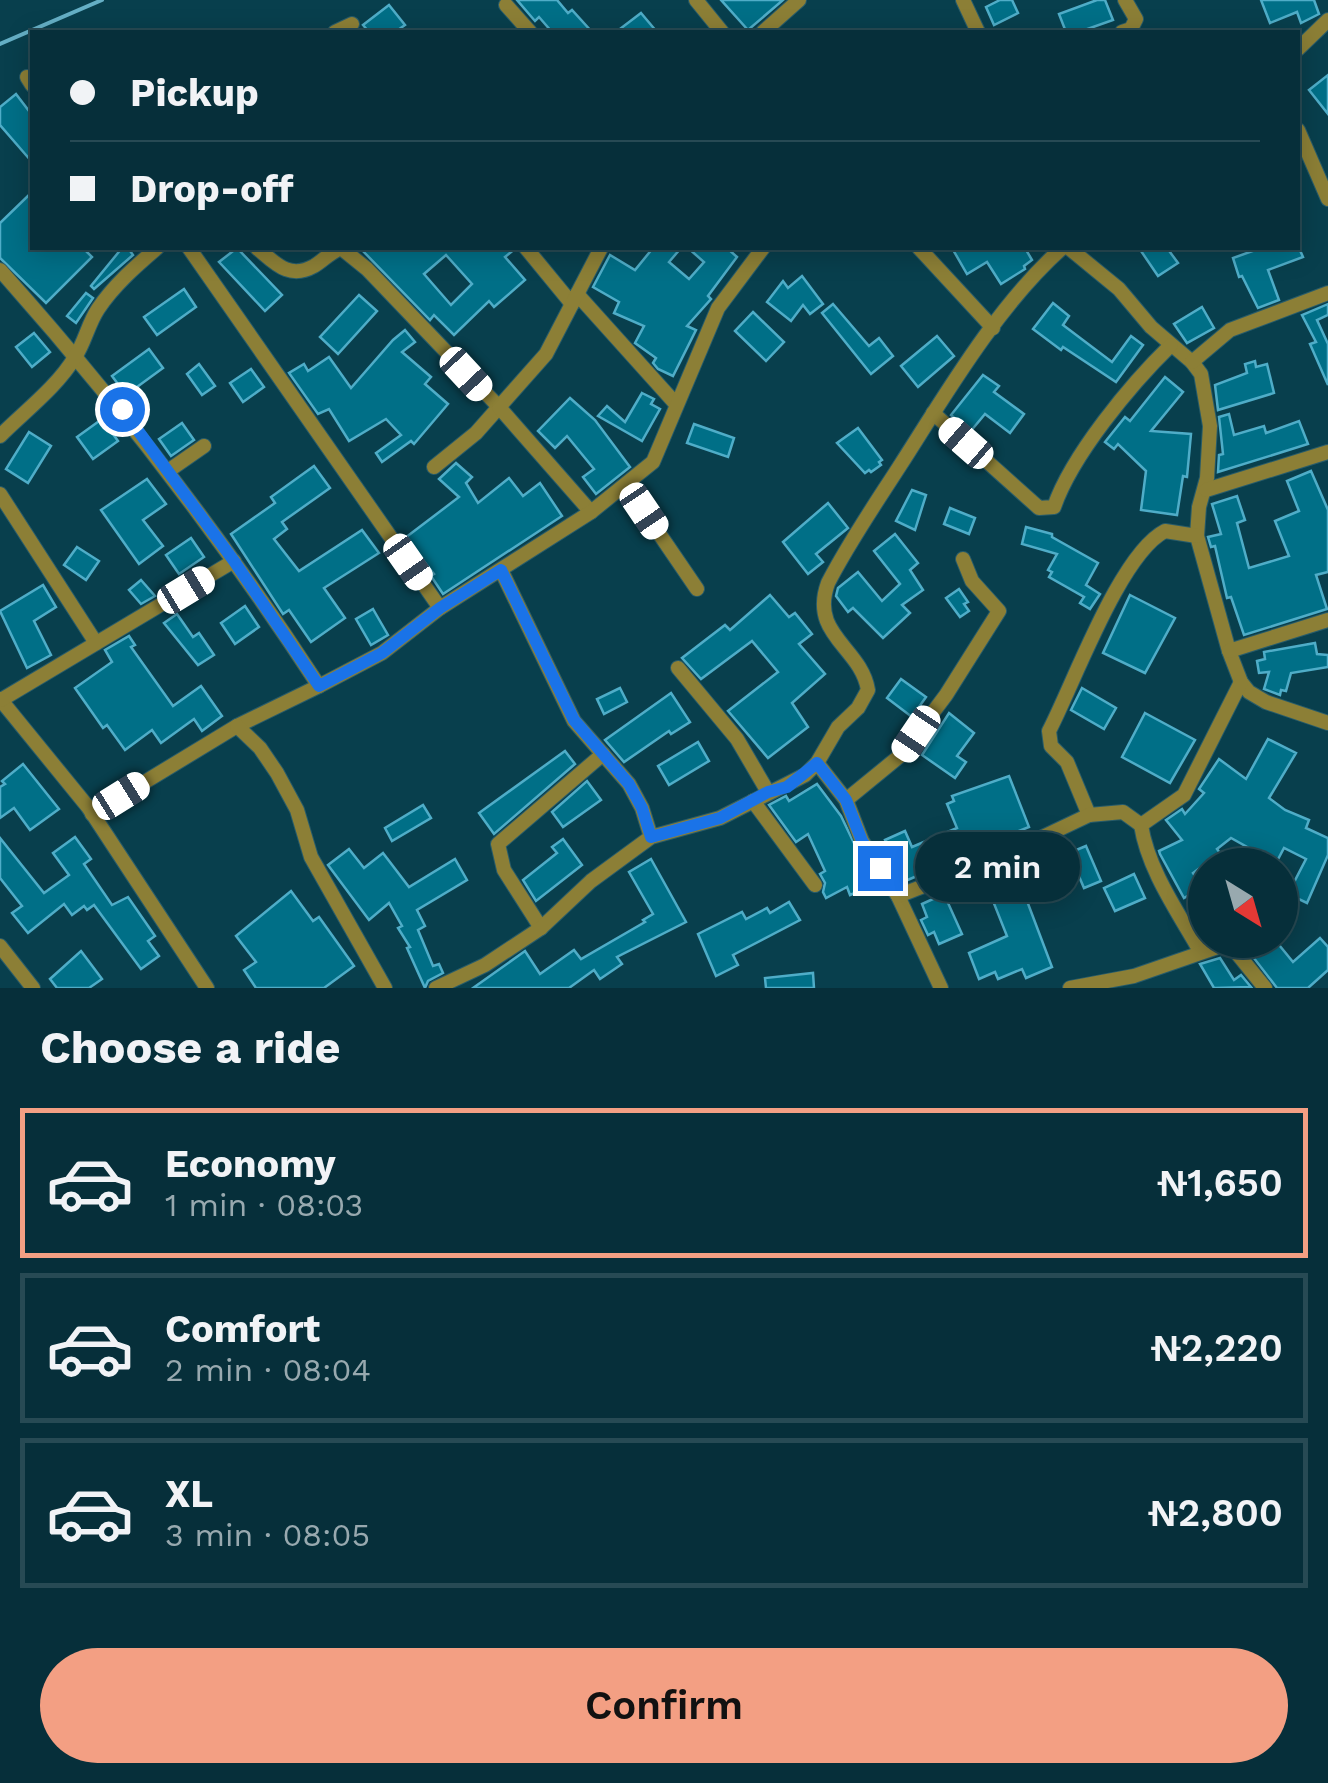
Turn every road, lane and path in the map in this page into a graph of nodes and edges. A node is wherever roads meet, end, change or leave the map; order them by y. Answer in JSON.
{"nodes":[{"id":1,"x":696,"y":0,"type":"edge"},
{"id":2,"x":799,"y":0,"type":"edge"},
{"id":3,"x":963,"y":0,"type":"edge"},
{"id":4,"x":1125,"y":0,"type":"edge"},
{"id":5,"x":506,"y":6,"type":"dead end"},
{"id":6,"x":1328,"y":20,"type":"edge"},
{"id":7,"x":352,"y":24,"type":"dead end"},
{"id":8,"x":340,"y":30,"type":"edge"},
{"id":9,"x":528,"y":30,"type":"edge"},
{"id":10,"x":720,"y":30,"type":"edge"},
{"id":11,"x":765,"y":30,"type":"edge"},
{"id":12,"x":977,"y":30,"type":"edge"},
{"id":13,"x":1126,"y":30,"type":"edge"},
{"id":14,"x":1300,"y":47,"type":"edge"},
{"id":15,"x":1302,"y":150,"type":"edge"},
{"id":16,"x":1328,"y":200,"type":"edge"},
{"id":17,"x":153,"y":250,"type":"edge"},
{"id":18,"x":189,"y":250,"type":"edge"},
{"id":19,"x":260,"y":250,"type":"edge"},
{"id":20,"x":336,"y":250,"type":"edge"},
{"id":21,"x":343,"y":250,"type":"edge"},
{"id":22,"x":528,"y":250,"type":"edge"},
{"id":23,"x":600,"y":250,"type":"edge"},
{"id":24,"x":762,"y":250,"type":"edge"},
{"id":25,"x":921,"y":250,"type":"edge"},
{"id":26,"x":1062,"y":250,"type":"edge"},
{"id":27,"x":1068,"y":250,"type":"edge"},
{"id":28,"x":0,"y":270,"type":"edge"},
{"id":29,"x":1328,"y":293,"type":"edge"},
{"id":30,"x":574,"y":299,"type":"junction"},
{"id":31,"x":993,"y":328,"type":"junction"},
{"id":32,"x":1171,"y":345,"type":"junction"},
{"id":33,"x":77,"y":356,"type":"junction"},
{"id":34,"x":1192,"y":362,"type":"junction"},
{"id":35,"x":676,"y":403,"type":"junction"},
{"id":36,"x":499,"y":408,"type":"junction"},
{"id":37,"x":933,"y":413,"type":"junction"},
{"id":38,"x":0,"y":436,"type":"edge"},
{"id":39,"x":204,"y":446,"type":"dead end"},
{"id":40,"x":1328,"y":452,"type":"edge"},
{"id":41,"x":434,"y":467,"type":"dead end"},
{"id":42,"x":168,"y":471,"type":"junction"},
{"id":43,"x":626,"y":485,"type":"junction"},
{"id":44,"x":1206,"y":490,"type":"junction"},
{"id":45,"x":0,"y":494,"type":"edge"},
{"id":46,"x":591,"y":512,"type":"junction"},
{"id":47,"x":1197,"y":536,"type":"junction"},
{"id":48,"x":963,"y":559,"type":"dead end"},
{"id":49,"x":234,"y":561,"type":"junction"},
{"id":50,"x":501,"y":570,"type":"junction"},
{"id":51,"x":697,"y":590,"type":"dead end"},
{"id":52,"x":440,"y":608,"type":"junction"},
{"id":53,"x":1328,"y":620,"type":"edge"},
{"id":54,"x":96,"y":643,"type":"junction"},
{"id":55,"x":1229,"y":651,"type":"junction"},
{"id":56,"x":678,"y":668,"type":"dead end"},
{"id":57,"x":1241,"y":682,"type":"junction"},
{"id":58,"x":319,"y":686,"type":"junction"},
{"id":59,"x":0,"y":700,"type":"edge"},
{"id":60,"x":1328,"y":722,"type":"edge"},
{"id":61,"x":237,"y":726,"type":"junction"},
{"id":62,"x":603,"y":754,"type":"junction"},
{"id":63,"x":817,"y":763,"type":"junction"},
{"id":64,"x":768,"y":792,"type":"junction"},
{"id":65,"x":846,"y":800,"type":"junction"},
{"id":66,"x":753,"y":802,"type":"junction"},
{"id":67,"x":92,"y":814,"type":"junction"},
{"id":68,"x":1089,"y":815,"type":"junction"},
{"id":69,"x":1141,"y":825,"type":"junction"},
{"id":70,"x":651,"y":837,"type":"junction"},
{"id":71,"x":814,"y":885,"type":"dead end"},
{"id":72,"x":898,"y":896,"type":"junction"},
{"id":73,"x":541,"y":928,"type":"junction"},
{"id":74,"x":1188,"y":930,"type":"edge"},
{"id":75,"x":0,"y":946,"type":"edge"},
{"id":76,"x":1188,"y":957,"type":"edge"},
{"id":77,"x":1241,"y":958,"type":"edge"},
{"id":78,"x":1134,"y":982,"type":"edge"},
{"id":79,"x":34,"y":988,"type":"edge"},
{"id":80,"x":207,"y":988,"type":"edge"},
{"id":81,"x":385,"y":988,"type":"edge"},
{"id":82,"x":436,"y":988,"type":"edge"},
{"id":83,"x":940,"y":988,"type":"edge"},
{"id":84,"x":1070,"y":988,"type":"edge"},
{"id":85,"x":1265,"y":988,"type":"edge"}],
"edges":[{"from":1,"to":10,"type":"street"},
{"from":2,"to":11,"type":"street"},
{"from":3,"to":12,"type":"street"},
{"from":4,"to":13,"type":"street"},
{"from":5,"to":9,"type":"street"},
{"from":6,"to":14,"type":"street"},
{"from":7,"to":8,"type":"street"},
{"from":15,"to":16,"type":"street"},
{"from":17,"to":33,"type":"street"},
{"from":18,"to":52,"type":"street"},
{"from":19,"to":20,"type":"street"},
{"from":21,"to":36,"type":"street"},
{"from":22,"to":30,"type":"street"},
{"from":23,"to":30,"type":"street"},
{"from":24,"to":35,"type":"street"},
{"from":25,"to":31,"type":"street"},
{"from":26,"to":31,"type":"street"},
{"from":27,"to":32,"type":"street"},
{"from":28,"to":33,"type":"street"},
{"from":29,"to":34,"type":"street"},
{"from":30,"to":35,"type":"street"},
{"from":30,"to":36,"type":"street"},
{"from":31,"to":37,"type":"street"},
{"from":32,"to":34,"type":"street"},
{"from":32,"to":37,"type":"street"},
{"from":33,"to":38,"type":"street"},
{"from":33,"to":42,"type":"street"},
{"from":34,"to":44,"type":"street"},
{"from":35,"to":43,"type":"street"},
{"from":36,"to":41,"type":"street"},
{"from":36,"to":46,"type":"street"},
{"from":37,"to":63,"type":"street"},
{"from":39,"to":42,"type":"street"},
{"from":40,"to":44,"type":"street"},
{"from":42,"to":49,"type":"street"},
{"from":43,"to":46,"type":"street"},
{"from":43,"to":51,"type":"street"},
{"from":44,"to":47,"type":"street"},
{"from":45,"to":54,"type":"street"},
{"from":46,"to":50,"type":"street"},
{"from":47,"to":55,"type":"street"},
{"from":47,"to":68,"type":"street"},
{"from":48,"to":65,"type":"street"},
{"from":49,"to":54,"type":"street"},
{"from":49,"to":58,"type":"street"},
{"from":50,"to":52,"type":"street"},
{"from":50,"to":62,"type":"street"},
{"from":52,"to":58,"type":"street"},
{"from":53,"to":55,"type":"street"},
{"from":54,"to":59,"type":"street"},
{"from":55,"to":57,"type":"street"},
{"from":56,"to":64,"type":"street"},
{"from":57,"to":60,"type":"street"},
{"from":57,"to":69,"type":"street"},
{"from":58,"to":61,"type":"street"},
{"from":59,"to":67,"type":"street"},
{"from":61,"to":67,"type":"street"},
{"from":61,"to":81,"type":"street"},
{"from":62,"to":70,"type":"street"},
{"from":62,"to":73,"type":"street"},
{"from":63,"to":64,"type":"street"},
{"from":63,"to":65,"type":"street"},
{"from":64,"to":66,"type":"street"},
{"from":65,"to":72,"type":"street"},
{"from":66,"to":70,"type":"street"},
{"from":66,"to":71,"type":"street"},
{"from":67,"to":80,"type":"street"},
{"from":68,"to":69,"type":"street"},
{"from":68,"to":72,"type":"street"},
{"from":69,"to":74,"type":"street"},
{"from":70,"to":73,"type":"street"},
{"from":72,"to":83,"type":"street"},
{"from":73,"to":82,"type":"street"},
{"from":75,"to":79,"type":"street"},
{"from":76,"to":78,"type":"street"},
{"from":77,"to":85,"type":"street"},
{"from":78,"to":84,"type":"street"}]}
